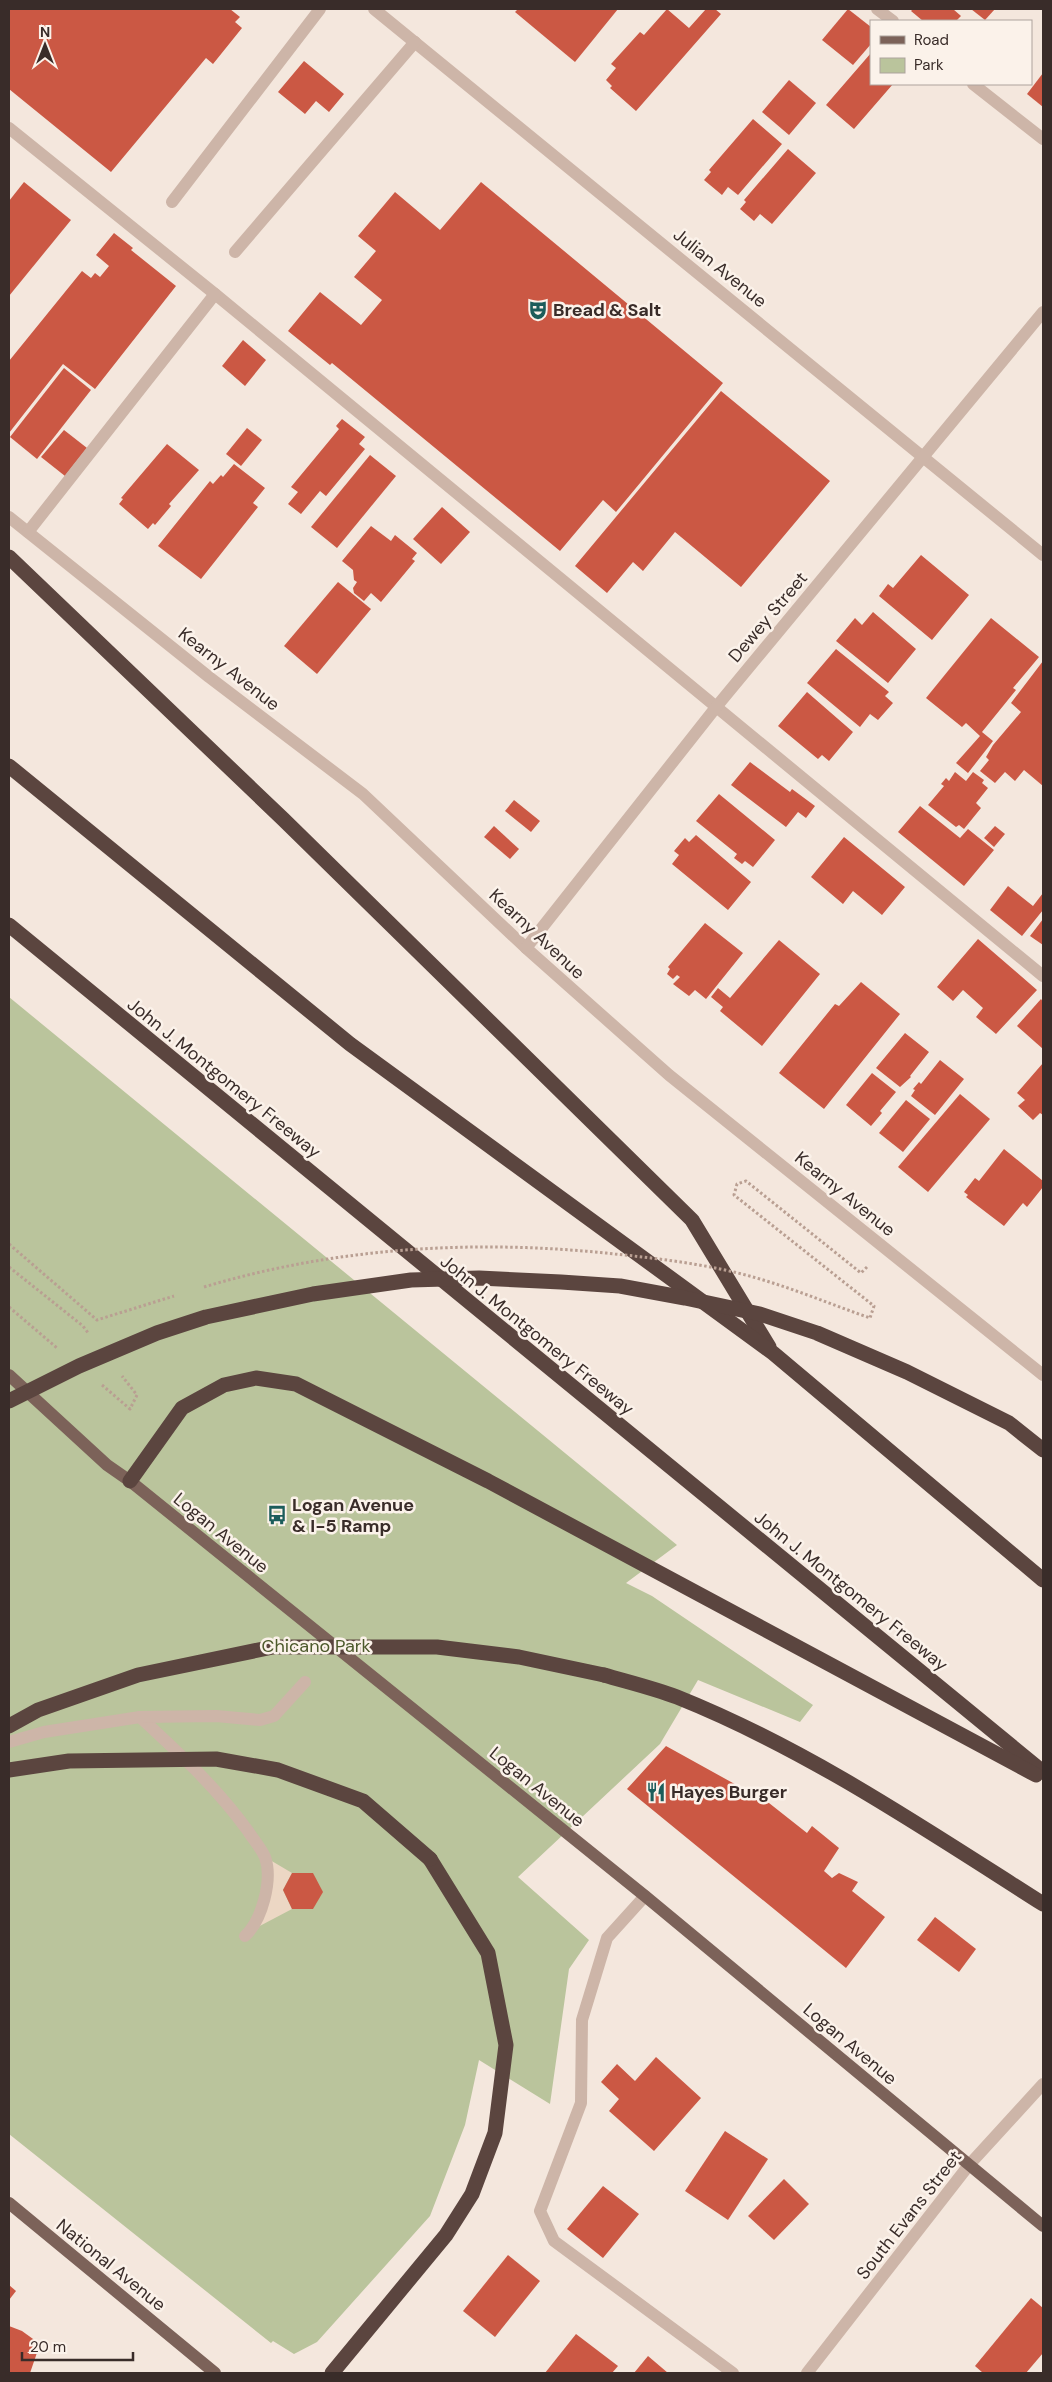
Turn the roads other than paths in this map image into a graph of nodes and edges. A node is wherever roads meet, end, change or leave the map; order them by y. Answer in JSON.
{"nodes":[{"id":1,"x":320,"y":9,"type":"edge"},
{"id":2,"x":374,"y":9,"type":"edge"},
{"id":3,"x":877,"y":9,"type":"edge"},
{"id":4,"x":892,"y":20,"type":"edge"},
{"id":5,"x":415,"y":42,"type":"junction"},
{"id":6,"x":974,"y":85,"type":"edge"},
{"id":7,"x":9,"y":128,"type":"edge"},
{"id":8,"x":1043,"y":138,"type":"edge"},
{"id":9,"x":172,"y":202,"type":"dead end"},
{"id":10,"x":235,"y":252,"type":"dead end"},
{"id":11,"x":215,"y":294,"type":"junction"},
{"id":12,"x":1043,"y":312,"type":"edge"},
{"id":13,"x":925,"y":457,"type":"junction"},
{"id":14,"x":9,"y":517,"type":"edge"},
{"id":15,"x":28,"y":532,"type":"junction"},
{"id":16,"x":1043,"y":555,"type":"edge"},
{"id":17,"x":9,"y":557,"type":"edge"},
{"id":18,"x":717,"y":706,"type":"junction"},
{"id":19,"x":9,"y":766,"type":"edge"},
{"id":20,"x":9,"y":925,"type":"edge"},
{"id":21,"x":526,"y":948,"type":"junction"},
{"id":22,"x":1043,"y":976,"type":"edge"},
{"id":23,"x":772,"y":1353,"type":"junction"},
{"id":24,"x":9,"y":1375,"type":"edge"},
{"id":25,"x":1043,"y":1375,"type":"edge"},
{"id":26,"x":9,"y":1401,"type":"edge"},
{"id":27,"x":1043,"y":1450,"type":"edge"},
{"id":28,"x":130,"y":1481,"type":"junction"},
{"id":29,"x":1043,"y":1580,"type":"edge"},
{"id":30,"x":305,"y":1682,"type":"dead end"},
{"id":31,"x":140,"y":1717,"type":"junction"},
{"id":32,"x":9,"y":1726,"type":"edge"},
{"id":33,"x":9,"y":1742,"type":"edge"},
{"id":34,"x":9,"y":1770,"type":"edge"},
{"id":35,"x":1043,"y":1772,"type":"edge"},
{"id":36,"x":1043,"y":1779,"type":"edge"},
{"id":37,"x":645,"y":1896,"type":"junction"},
{"id":38,"x":1043,"y":1904,"type":"edge"},
{"id":39,"x":245,"y":1936,"type":"dead end"},
{"id":40,"x":1043,"y":2084,"type":"edge"},
{"id":41,"x":970,"y":2165,"type":"junction"},
{"id":42,"x":9,"y":2203,"type":"edge"},
{"id":43,"x":1043,"y":2226,"type":"edge"},
{"id":44,"x":215,"y":2373,"type":"edge"},
{"id":45,"x":332,"y":2373,"type":"edge"},
{"id":46,"x":733,"y":2373,"type":"edge"},
{"id":47,"x":807,"y":2373,"type":"edge"}],
"edges":[{"from":1,"to":9,"type":"street"},
{"from":2,"to":5,"type":"street","name":"Julian Avenue"},
{"from":3,"to":4,"type":"street"},
{"from":5,"to":10,"type":"street"},
{"from":5,"to":13,"type":"street","name":"Julian Avenue"},
{"from":6,"to":8,"type":"street"},
{"from":7,"to":11,"type":"street"},
{"from":11,"to":15,"type":"street"},
{"from":11,"to":18,"type":"street"},
{"from":12,"to":13,"type":"street","name":"Dewey Street"},
{"from":13,"to":16,"type":"street","name":"Julian Avenue"},
{"from":13,"to":18,"type":"street","name":"Dewey Street"},
{"from":14,"to":15,"type":"street","name":"Kearny Avenue"},
{"from":15,"to":21,"type":"street","name":"Kearny Avenue"},
{"from":17,"to":23,"type":"highway"},
{"from":18,"to":21,"type":"street","name":"Dewey Street"},
{"from":18,"to":22,"type":"street"},
{"from":19,"to":23,"type":"highway"},
{"from":20,"to":35,"type":"highway","name":"John J. Montgomery Freeway"},
{"from":21,"to":25,"type":"street","name":"Kearny Avenue"},
{"from":23,"to":29,"type":"highway"},
{"from":24,"to":28,"type":"main road","name":"Logan Avenue"},
{"from":26,"to":27,"type":"highway","bridge":true},
{"from":28,"to":36,"type":"highway"},
{"from":28,"to":37,"type":"main road","name":"Logan Avenue"},
{"from":30,"to":31,"type":"street"},
{"from":31,"to":33,"type":"street"},
{"from":31,"to":39,"type":"street"},
{"from":32,"to":38,"type":"highway","bridge":true},
{"from":34,"to":45,"type":"highway","bridge":true},
{"from":37,"to":41,"type":"main road","name":"Logan Avenue"},
{"from":37,"to":46,"type":"street"},
{"from":40,"to":41,"type":"street","name":"South Evans Street"},
{"from":41,"to":43,"type":"main road","name":"Logan Avenue"},
{"from":41,"to":47,"type":"street","name":"South Evans Street"},
{"from":42,"to":44,"type":"main road","name":"National Avenue"}]}
